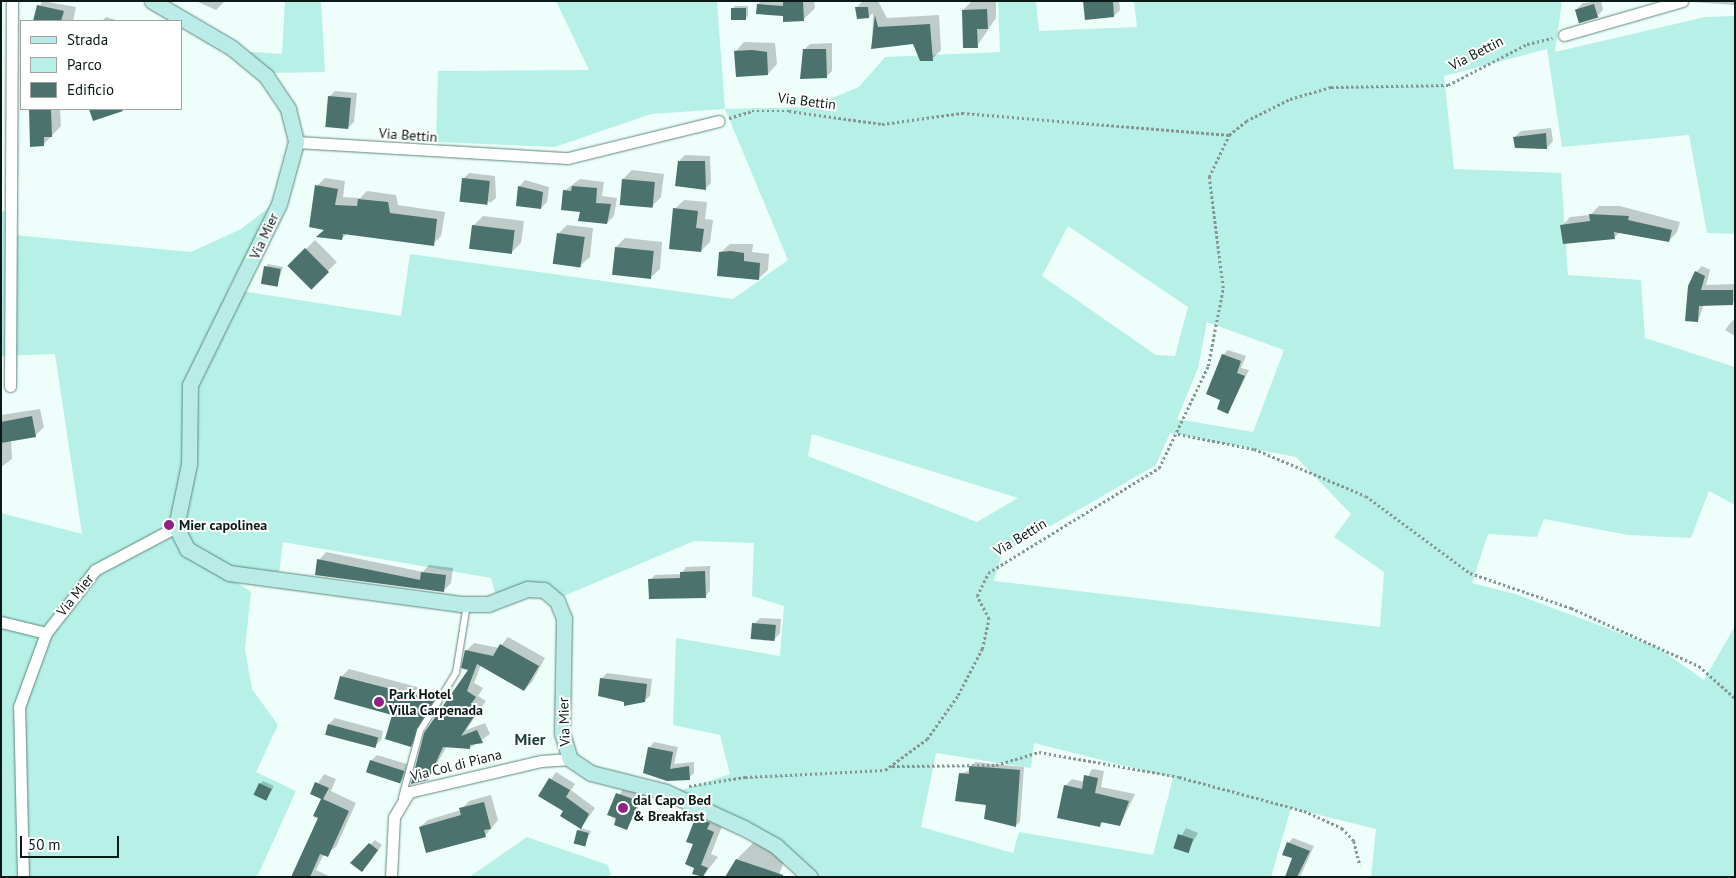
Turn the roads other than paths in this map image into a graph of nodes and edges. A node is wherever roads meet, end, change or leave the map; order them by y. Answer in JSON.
{"nodes":[{"id":1,"x":12,"y":1,"type":"edge"},
{"id":2,"x":152,"y":1,"type":"edge"},
{"id":3,"x":1682,"y":1,"type":"edge"},
{"id":4,"x":1564,"y":35,"type":"road end"},
{"id":5,"x":719,"y":121,"type":"road end"},
{"id":6,"x":296,"y":142,"type":"junction"},
{"id":7,"x":7,"y":146,"type":"edge"},
{"id":8,"x":10,"y":386,"type":"dead end"},
{"id":9,"x":176,"y":527,"type":"junction"},
{"id":10,"x":467,"y":604,"type":"junction"},
{"id":11,"x":1,"y":622,"type":"edge"},
{"id":12,"x":46,"y":633,"type":"junction"},
{"id":13,"x":570,"y":759,"type":"junction"},
{"id":14,"x":402,"y":798,"type":"junction"},
{"id":15,"x":24,"y":877,"type":"edge"},
{"id":16,"x":391,"y":877,"type":"edge"},
{"id":17,"x":810,"y":877,"type":"edge"}],
"edges":[{"from":1,"to":7,"type":"street"},
{"from":2,"to":6,"type":"street","name":"Via Mier"},
{"from":3,"to":4,"type":"street"},
{"from":5,"to":6,"type":"street","name":"Via Bettin"},
{"from":6,"to":9,"type":"street","name":"Via Mier"},
{"from":7,"to":8,"type":"street"},
{"from":9,"to":10,"type":"street","name":"Via Mier"},
{"from":9,"to":12,"type":"street","name":"Via Mier"},
{"from":10,"to":13,"type":"street","name":"Via Mier"},
{"from":10,"to":14,"type":"lane"},
{"from":11,"to":12,"type":"street"},
{"from":12,"to":15,"type":"street","name":"Via Mier"},
{"from":13,"to":14,"type":"street","name":"Via Col di Piana"},
{"from":13,"to":17,"type":"street","name":"Via Mier"},
{"from":14,"to":16,"type":"street","name":"Via Col di Piana"}]}
